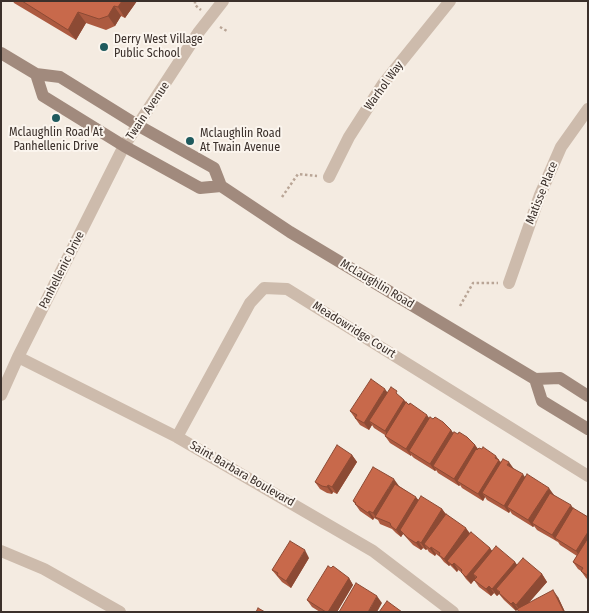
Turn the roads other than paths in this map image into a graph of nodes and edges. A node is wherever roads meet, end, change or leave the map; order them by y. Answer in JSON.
{"nodes":[{"id":1,"x":223,"y":1,"type":"edge"},
{"id":2,"x":450,"y":1,"type":"edge"},
{"id":3,"x":1,"y":53,"type":"edge"},
{"id":4,"x":36,"y":74,"type":"junction"},
{"id":5,"x":588,"y":109,"type":"edge"},
{"id":6,"x":139,"y":126,"type":"junction"},
{"id":7,"x":124,"y":146,"type":"junction"},
{"id":8,"x":329,"y":177,"type":"road end"},
{"id":9,"x":220,"y":186,"type":"junction"},
{"id":10,"x":509,"y":284,"type":"road end"},
{"id":11,"x":18,"y":357,"type":"junction"},
{"id":12,"x":535,"y":379,"type":"junction"},
{"id":13,"x":1,"y":395,"type":"edge"},
{"id":14,"x":588,"y":396,"type":"edge"},
{"id":15,"x":588,"y":430,"type":"edge"},
{"id":16,"x":177,"y":437,"type":"junction"},
{"id":17,"x":588,"y":476,"type":"edge"},
{"id":18,"x":1,"y":551,"type":"edge"},
{"id":19,"x":120,"y":612,"type":"edge"},
{"id":20,"x":453,"y":612,"type":"edge"}],
"edges":[{"from":1,"to":6,"type":"street","name":"Twain Avenue"},
{"from":2,"to":8,"type":"street","name":"Warhol Way"},
{"from":3,"to":4,"type":"street","name":"McLaughlin Road"},
{"from":4,"to":6,"type":"street","name":"McLaughlin Road"},
{"from":4,"to":7,"type":"street"},
{"from":5,"to":10,"type":"street","name":"Matisse Place"},
{"from":6,"to":7,"type":"street","name":"Twain Avenue"},
{"from":6,"to":9,"type":"street","name":"McLaughlin Road"},
{"from":7,"to":9,"type":"street"},
{"from":7,"to":11,"type":"street","name":"Panhellenic Drive"},
{"from":9,"to":12,"type":"street","name":"McLaughlin Road"},
{"from":11,"to":13,"type":"street","name":"Panhellenic Drive"},
{"from":11,"to":16,"type":"street","name":"Saint Barbara Boulevard"},
{"from":12,"to":14,"type":"street"},
{"from":12,"to":15,"type":"street"},
{"from":16,"to":17,"type":"street","name":"Meadowridge Court"},
{"from":16,"to":20,"type":"street","name":"Saint Barbara Boulevard"},
{"from":18,"to":19,"type":"street"}]}
